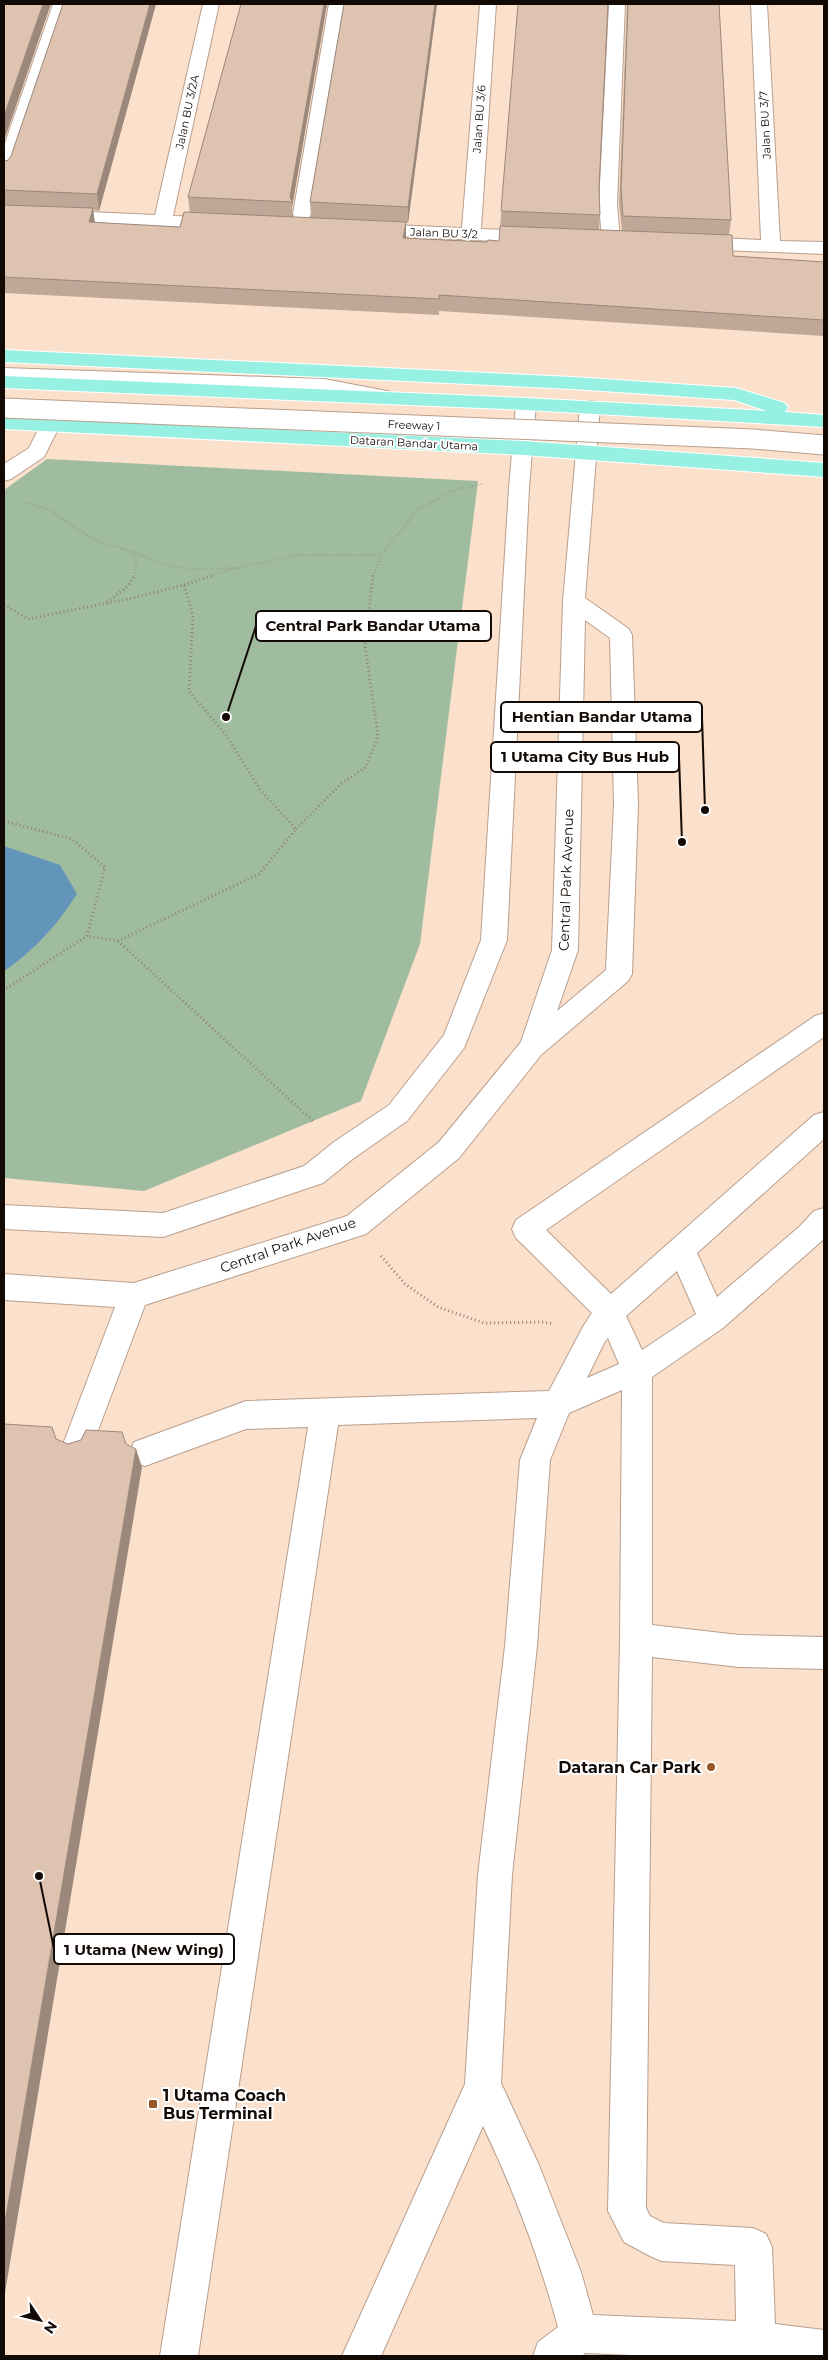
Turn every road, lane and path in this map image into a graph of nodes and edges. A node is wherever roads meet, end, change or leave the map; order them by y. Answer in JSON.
{"nodes":[{"id":1,"x":61,"y":4,"type":"edge"},
{"id":2,"x":211,"y":4,"type":"edge"},
{"id":3,"x":337,"y":4,"type":"edge"},
{"id":4,"x":488,"y":4,"type":"edge"},
{"id":5,"x":617,"y":4,"type":"edge"},
{"id":6,"x":759,"y":4,"type":"edge"},
{"id":7,"x":4,"y":172,"type":"edge"},
{"id":8,"x":4,"y":214,"type":"edge"},
{"id":9,"x":163,"y":221,"type":"junction"},
{"id":10,"x":301,"y":223,"type":"edge"},
{"id":11,"x":232,"y":224,"type":"edge"},
{"id":12,"x":347,"y":229,"type":"edge"},
{"id":13,"x":471,"y":234,"type":"junction"},
{"id":14,"x":555,"y":237,"type":"edge"},
{"id":15,"x":593,"y":239,"type":"edge"},
{"id":16,"x":612,"y":239,"type":"junction"},
{"id":17,"x":632,"y":240,"type":"edge"},
{"id":18,"x":681,"y":242,"type":"edge"},
{"id":19,"x":771,"y":245,"type":"junction"},
{"id":20,"x":824,"y":248,"type":"edge"},
{"id":21,"x":4,"y":356,"type":"edge"},
{"id":22,"x":4,"y":374,"type":"edge"},
{"id":23,"x":4,"y":382,"type":"edge"},
{"id":24,"x":387,"y":398,"type":"junction"},
{"id":25,"x":526,"y":404,"type":"junction"},
{"id":26,"x":590,"y":407,"type":"junction"},
{"id":27,"x":4,"y":408,"type":"edge"},
{"id":28,"x":817,"y":420,"type":"edge"},
{"id":29,"x":4,"y":423,"type":"edge"},
{"id":30,"x":50,"y":425,"type":"junction"},
{"id":31,"x":824,"y":445,"type":"edge"},
{"id":32,"x":523,"y":448,"type":"junction"},
{"id":33,"x":587,"y":452,"type":"junction"},
{"id":34,"x":824,"y":470,"type":"edge"},
{"id":35,"x":4,"y":474,"type":"edge"},
{"id":36,"x":519,"y":488,"type":"junction"},
{"id":37,"x":25,"y":503,"type":"dead end"},
{"id":38,"x":133,"y":552,"type":"junction"},
{"id":39,"x":381,"y":555,"type":"junction"},
{"id":40,"x":240,"y":568,"type":"junction"},
{"id":41,"x":184,"y":585,"type":"junction"},
{"id":42,"x":574,"y":601,"type":"junction"},
{"id":43,"x":105,"y":604,"type":"junction"},
{"id":44,"x":4,"y":605,"type":"edge"},
{"id":45,"x":4,"y":821,"type":"edge"},
{"id":46,"x":296,"y":829,"type":"junction"},
{"id":47,"x":87,"y":936,"type":"junction"},
{"id":48,"x":118,"y":941,"type":"junction"},
{"id":49,"x":4,"y":990,"type":"edge"},
{"id":50,"x":824,"y":1023,"type":"edge"},
{"id":51,"x":532,"y":1047,"type":"junction"},
{"id":52,"x":824,"y":1123,"type":"edge"},
{"id":53,"x":344,"y":1150,"type":"junction"},
{"id":54,"x":4,"y":1217,"type":"edge"},
{"id":55,"x":824,"y":1220,"type":"edge"},
{"id":56,"x":356,"y":1225,"type":"junction"},
{"id":57,"x":681,"y":1250,"type":"junction"},
{"id":58,"x":4,"y":1287,"type":"edge"},
{"id":59,"x":134,"y":1296,"type":"junction"},
{"id":60,"x":713,"y":1319,"type":"junction"},
{"id":61,"x":602,"y":1323,"type":"junction"},
{"id":62,"x":637,"y":1370,"type":"junction"},
{"id":63,"x":558,"y":1404,"type":"junction"},
{"id":64,"x":325,"y":1413,"type":"junction"},
{"id":65,"x":78,"y":1447,"type":"edge"},
{"id":66,"x":145,"y":1452,"type":"dead end"},
{"id":67,"x":636,"y":1638,"type":"junction"},
{"id":68,"x":824,"y":1653,"type":"edge"},
{"id":69,"x":484,"y":2085,"type":"junction"},
{"id":70,"x":756,"y":2341,"type":"junction"},
{"id":71,"x":581,"y":2345,"type":"edge"},
{"id":72,"x":824,"y":2349,"type":"edge"},
{"id":73,"x":179,"y":2356,"type":"edge"},
{"id":74,"x":360,"y":2356,"type":"edge"}],
"edges":[{"from":1,"to":7,"type":"street"},
{"from":2,"to":9,"type":"street","name":"Jalan BU 3/2A"},
{"from":3,"to":10,"type":"street"},
{"from":4,"to":13,"type":"street","name":"Jalan BU 3/6"},
{"from":5,"to":16,"type":"street"},
{"from":6,"to":19,"type":"street","name":"Jalan BU 3/7"},
{"from":8,"to":9,"type":"street"},
{"from":9,"to":11,"type":"street"},
{"from":12,"to":13,"type":"street","name":"Jalan BU 3/2"},
{"from":13,"to":14,"type":"street","name":"Jalan BU 3/2"},
{"from":15,"to":16,"type":"street"},
{"from":16,"to":17,"type":"street"},
{"from":18,"to":19,"type":"street"},
{"from":19,"to":20,"type":"street"},
{"from":21,"to":28,"type":"main road"},
{"from":22,"to":24,"type":"street"},
{"from":23,"to":24,"type":"main road"},
{"from":24,"to":25,"type":"main road"},
{"from":25,"to":26,"type":"main road"},
{"from":25,"to":32,"type":"street"},
{"from":26,"to":28,"type":"main road"},
{"from":26,"to":33,"type":"street","name":"Central Park Avenue"},
{"from":27,"to":31,"type":"street","name":"Freeway 1","bridge":true},
{"from":29,"to":30,"type":"main road","name":"Dataran Bandar Utama"},
{"from":30,"to":32,"type":"main road","name":"Dataran Bandar Utama"},
{"from":30,"to":35,"type":"street"},
{"from":32,"to":33,"type":"main road","name":"Dataran Bandar Utama"},
{"from":32,"to":36,"type":"street"},
{"from":33,"to":34,"type":"main road","name":"Dataran Bandar Utama"},
{"from":33,"to":42,"type":"street","name":"Central Park Avenue"},
{"from":36,"to":39,"type":"path"},
{"from":36,"to":53,"type":"street"},
{"from":37,"to":38,"type":"path"},
{"from":38,"to":40,"type":"path"},
{"from":38,"to":43,"type":"path"},
{"from":39,"to":40,"type":"path"},
{"from":39,"to":46,"type":"path"},
{"from":40,"to":41,"type":"path"},
{"from":41,"to":43,"type":"path"},
{"from":41,"to":46,"type":"path"},
{"from":42,"to":51,"type":"street","name":"Central Park Avenue"},
{"from":42,"to":51,"type":"street"},
{"from":43,"to":44,"type":"path"},
{"from":45,"to":47,"type":"path"},
{"from":46,"to":48,"type":"path"},
{"from":47,"to":48,"type":"path"},
{"from":47,"to":49,"type":"path"},
{"from":48,"to":53,"type":"path"},
{"from":50,"to":61,"type":"street"},
{"from":51,"to":56,"type":"street","name":"Central Park Avenue"},
{"from":52,"to":57,"type":"street"},
{"from":53,"to":54,"type":"street"},
{"from":55,"to":60,"type":"street"},
{"from":56,"to":59,"type":"street","name":"Central Park Avenue"},
{"from":56,"to":61,"type":"path"},
{"from":57,"to":60,"type":"street"},
{"from":57,"to":61,"type":"street"},
{"from":58,"to":59,"type":"street","name":"Central Park Avenue"},
{"from":59,"to":65,"type":"street"},
{"from":60,"to":62,"type":"street"},
{"from":61,"to":62,"type":"street"},
{"from":61,"to":63,"type":"street"},
{"from":62,"to":63,"type":"street"},
{"from":62,"to":67,"type":"street"},
{"from":63,"to":64,"type":"street"},
{"from":63,"to":69,"type":"street"},
{"from":64,"to":66,"type":"street"},
{"from":64,"to":73,"type":"street"},
{"from":67,"to":68,"type":"street"},
{"from":67,"to":70,"type":"street"},
{"from":69,"to":71,"type":"street"},
{"from":69,"to":74,"type":"street"},
{"from":70,"to":71,"type":"street"},
{"from":70,"to":72,"type":"street"}]}
